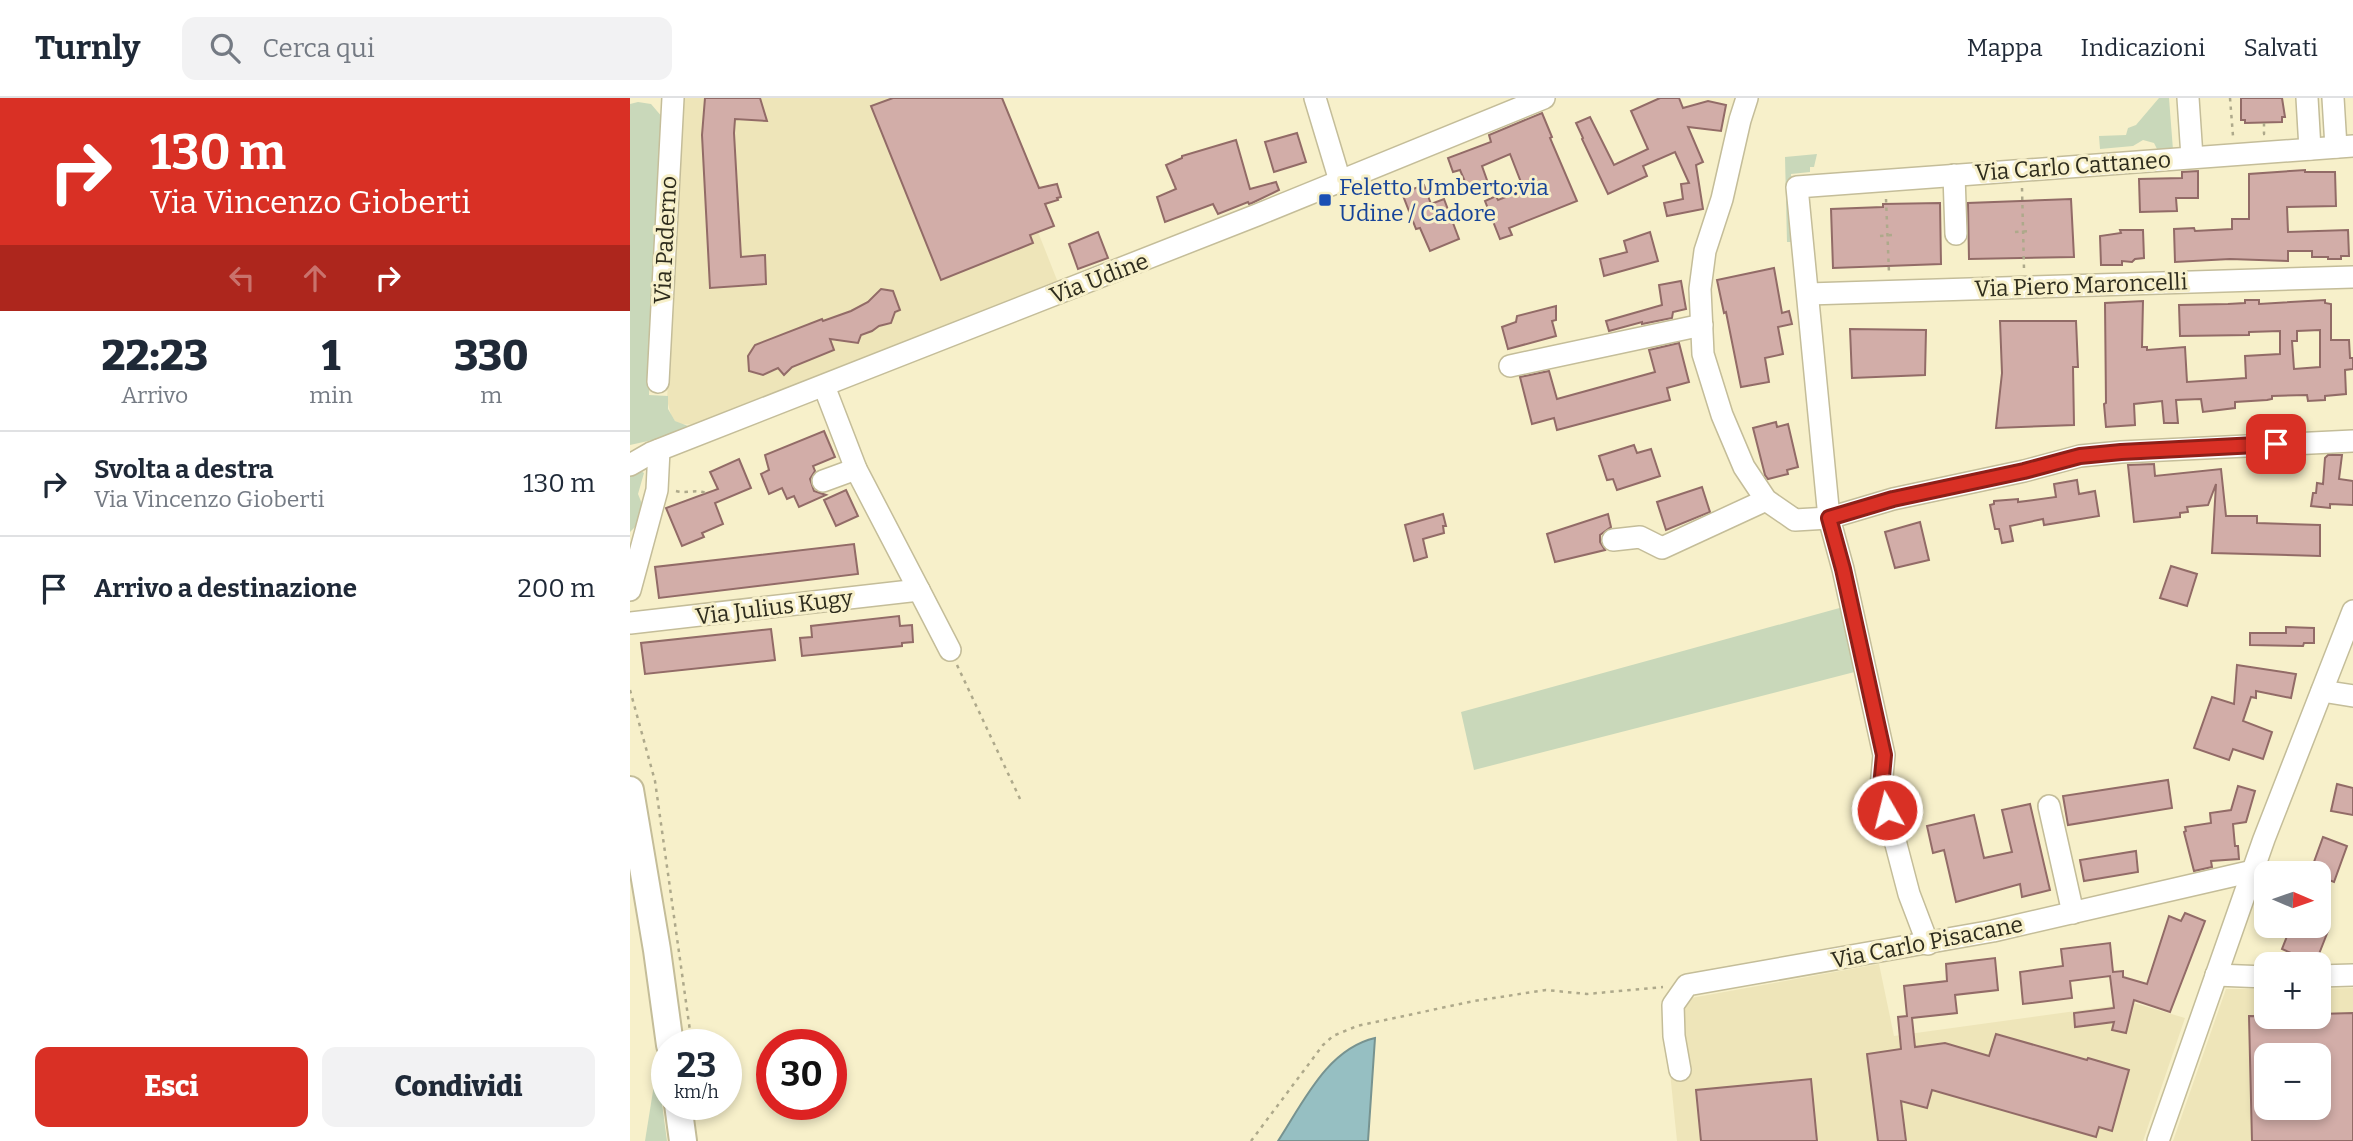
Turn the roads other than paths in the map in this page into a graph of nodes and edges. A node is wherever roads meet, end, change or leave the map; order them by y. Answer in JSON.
{"nodes":[{"id":1,"x":673,"y":98,"type":"edge"},
{"id":2,"x":1315,"y":98,"type":"edge"},
{"id":3,"x":1544,"y":98,"type":"edge"},
{"id":4,"x":1747,"y":98,"type":"edge"},
{"id":5,"x":2188,"y":98,"type":"edge"},
{"id":6,"x":2307,"y":98,"type":"edge"},
{"id":7,"x":2333,"y":98,"type":"edge"},
{"id":8,"x":2310,"y":149,"type":"junction"},
{"id":9,"x":2347,"y":153,"type":"edge"},
{"id":10,"x":2192,"y":157,"type":"junction"},
{"id":11,"x":1954,"y":175,"type":"junction"},
{"id":12,"x":1340,"y":181,"type":"junction"},
{"id":13,"x":1956,"y":234,"type":"dead end"},
{"id":14,"x":2353,"y":276,"type":"edge"},
{"id":15,"x":1808,"y":294,"type":"junction"},
{"id":16,"x":1702,"y":325,"type":"junction"},
{"id":17,"x":1510,"y":366,"type":"dead end"},
{"id":18,"x":658,"y":382,"type":"dead end"},
{"id":19,"x":824,"y":386,"type":"junction"},
{"id":20,"x":2353,"y":441,"type":"edge"},
{"id":21,"x":655,"y":451,"type":"junction"},
{"id":22,"x":630,"y":452,"type":"edge"},
{"id":23,"x":630,"y":465,"type":"edge"},
{"id":24,"x":856,"y":468,"type":"junction"},
{"id":25,"x":823,"y":481,"type":"dead end"},
{"id":26,"x":1766,"y":500,"type":"junction"},
{"id":27,"x":1829,"y":518,"type":"junction"},
{"id":28,"x":1613,"y":540,"type":"dead end"},
{"id":29,"x":630,"y":590,"type":"edge"},
{"id":30,"x":919,"y":590,"type":"junction"},
{"id":31,"x":2353,"y":611,"type":"edge"},
{"id":32,"x":630,"y":622,"type":"edge"},
{"id":33,"x":950,"y":650,"type":"road end"},
{"id":34,"x":2322,"y":691,"type":"junction"},
{"id":35,"x":2353,"y":696,"type":"edge"},
{"id":36,"x":630,"y":790,"type":"edge"},
{"id":37,"x":2049,"y":806,"type":"dead end"},
{"id":38,"x":2253,"y":871,"type":"junction"},
{"id":39,"x":2073,"y":913,"type":"junction"},
{"id":40,"x":1928,"y":944,"type":"junction"},
{"id":41,"x":2216,"y":975,"type":"junction"},
{"id":42,"x":2353,"y":975,"type":"edge"},
{"id":43,"x":2331,"y":976,"type":"edge"},
{"id":44,"x":2254,"y":977,"type":"edge"},
{"id":45,"x":668,"y":1029,"type":"edge"},
{"id":46,"x":1680,"y":1070,"type":"dead end"},
{"id":47,"x":680,"y":1120,"type":"edge"},
{"id":48,"x":682,"y":1141,"type":"edge"},
{"id":49,"x":2158,"y":1141,"type":"edge"}],
"edges":[{"from":1,"to":18,"type":"street","name":"Via Paderno"},
{"from":2,"to":12,"type":"street"},
{"from":3,"to":12,"type":"street","name":"Via Udine"},
{"from":4,"to":16,"type":"street"},
{"from":5,"to":10,"type":"street","name":"Via Carlo Cattaneo"},
{"from":6,"to":8,"type":"street"},
{"from":7,"to":9,"type":"street","name":"Via Carlo Cattaneo"},
{"from":8,"to":9,"type":"street","name":"Via Carlo Cattaneo"},
{"from":8,"to":10,"type":"street","name":"Via Carlo Cattaneo"},
{"from":10,"to":11,"type":"street","name":"Via Carlo Cattaneo"},
{"from":11,"to":13,"type":"street","name":"Via Carlo Cattaneo"},
{"from":11,"to":15,"type":"street","name":"Via Carlo Cattaneo"},
{"from":12,"to":19,"type":"street","name":"Via Udine"},
{"from":14,"to":15,"type":"street","name":"Via Piero Maroncelli"},
{"from":15,"to":27,"type":"street"},
{"from":16,"to":17,"type":"street"},
{"from":16,"to":26,"type":"street"},
{"from":19,"to":21,"type":"street","name":"Via Udine"},
{"from":19,"to":24,"type":"street"},
{"from":20,"to":27,"type":"street"},
{"from":21,"to":22,"type":"street","name":"Via Udine"},
{"from":21,"to":23,"type":"street","name":"Via Udine"},
{"from":21,"to":29,"type":"street"},
{"from":24,"to":25,"type":"street"},
{"from":24,"to":30,"type":"street"},
{"from":26,"to":27,"type":"street"},
{"from":26,"to":28,"type":"street"},
{"from":27,"to":40,"type":"street"},
{"from":30,"to":32,"type":"street","name":"Via Julius Kugy"},
{"from":30,"to":33,"type":"street"},
{"from":31,"to":34,"type":"street"},
{"from":34,"to":35,"type":"street"},
{"from":34,"to":38,"type":"street"},
{"from":36,"to":45,"type":"main road"},
{"from":37,"to":39,"type":"street"},
{"from":38,"to":39,"type":"street","name":"Via Carlo Pisacane"},
{"from":38,"to":41,"type":"street"},
{"from":39,"to":40,"type":"street","name":"Via Carlo Pisacane"},
{"from":40,"to":46,"type":"street","name":"Via Carlo Pisacane"},
{"from":41,"to":44,"type":"street"},
{"from":41,"to":49,"type":"street"},
{"from":42,"to":43,"type":"street"},
{"from":47,"to":48,"type":"main road"}]}
